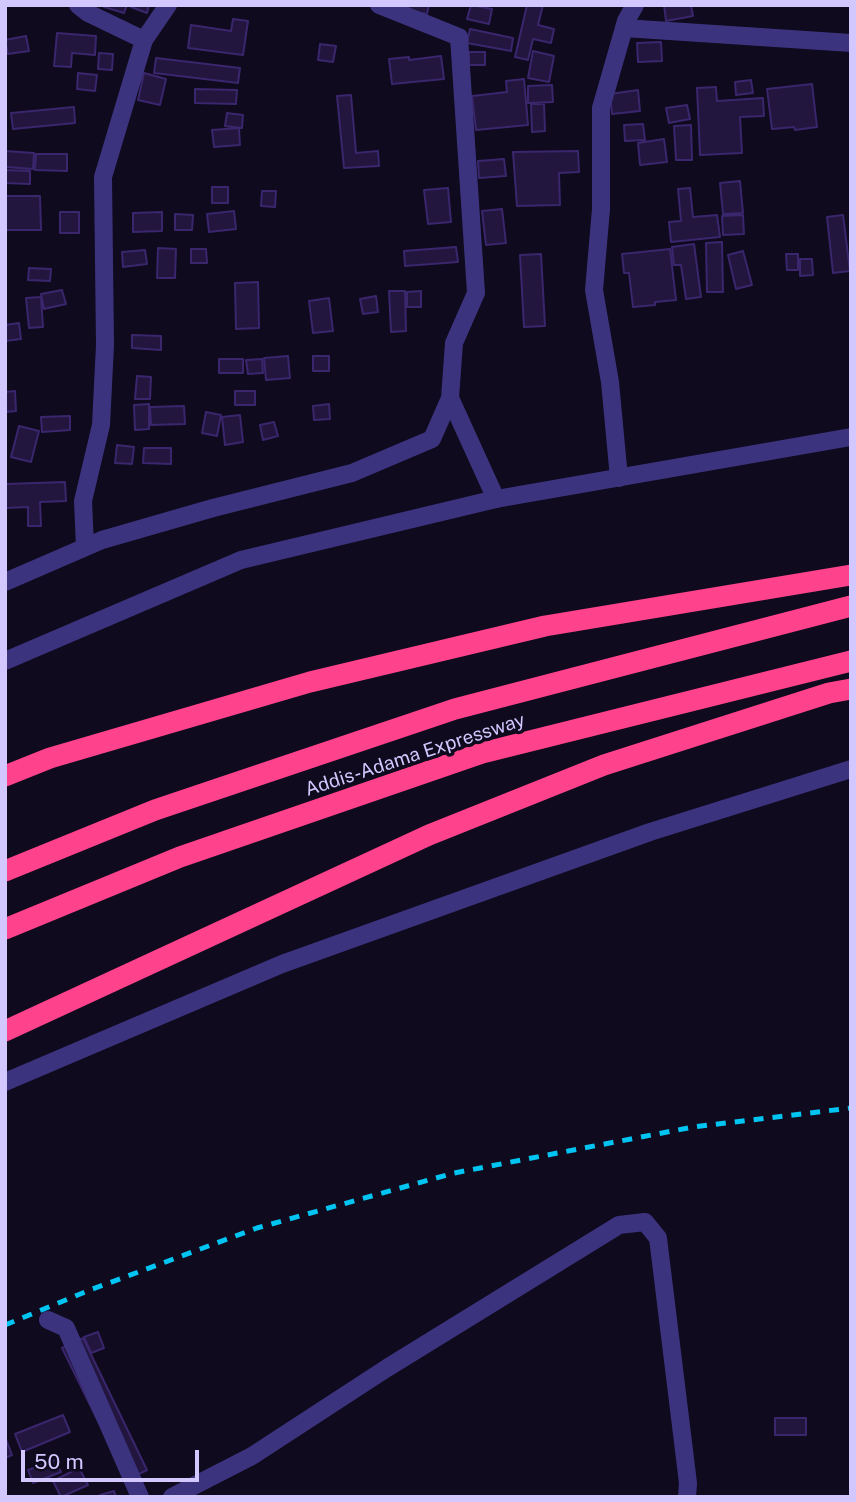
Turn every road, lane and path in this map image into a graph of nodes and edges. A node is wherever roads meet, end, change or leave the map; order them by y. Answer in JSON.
{"nodes":[{"id":1,"x":78,"y":5,"type":"edge"},
{"id":2,"x":167,"y":5,"type":"edge"},
{"id":3,"x":379,"y":5,"type":"edge"},
{"id":4,"x":635,"y":5,"type":"edge"},
{"id":5,"x":624,"y":29,"type":"junction"},
{"id":6,"x":144,"y":40,"type":"junction"},
{"id":7,"x":851,"y":43,"type":"edge"},
{"id":8,"x":450,"y":397,"type":"junction"},
{"id":9,"x":851,"y":437,"type":"edge"},
{"id":10,"x":618,"y":478,"type":"junction"},
{"id":11,"x":496,"y":499,"type":"junction"},
{"id":12,"x":85,"y":547,"type":"junction"},
{"id":13,"x":851,"y":575,"type":"edge"},
{"id":14,"x":5,"y":582,"type":"edge"},
{"id":15,"x":851,"y":606,"type":"edge"},
{"id":16,"x":5,"y":661,"type":"edge"},
{"id":17,"x":851,"y":661,"type":"edge"},
{"id":18,"x":851,"y":689,"type":"edge"},
{"id":19,"x":851,"y":769,"type":"edge"},
{"id":20,"x":5,"y":776,"type":"edge"},
{"id":21,"x":5,"y":871,"type":"edge"},
{"id":22,"x":5,"y":929,"type":"edge"},
{"id":23,"x":5,"y":1031,"type":"edge"},
{"id":24,"x":5,"y":1082,"type":"edge"},
{"id":25,"x":48,"y":1320,"type":"dead end"},
{"id":26,"x":140,"y":1497,"type":"edge"},
{"id":27,"x":172,"y":1497,"type":"edge"},
{"id":28,"x":687,"y":1497,"type":"edge"}],
"edges":[{"from":1,"to":6,"type":"street"},
{"from":2,"to":6,"type":"street"},
{"from":3,"to":8,"type":"street"},
{"from":4,"to":5,"type":"street"},
{"from":5,"to":7,"type":"street"},
{"from":5,"to":10,"type":"street"},
{"from":6,"to":12,"type":"street"},
{"from":8,"to":11,"type":"street"},
{"from":8,"to":12,"type":"street"},
{"from":9,"to":10,"type":"street"},
{"from":10,"to":11,"type":"street"},
{"from":11,"to":16,"type":"street"},
{"from":12,"to":14,"type":"street"},
{"from":13,"to":20,"type":"highway"},
{"from":15,"to":21,"type":"highway","name":"Addis-Adama Expressway"},
{"from":17,"to":22,"type":"highway","name":"Addis-Adama Expressway"},
{"from":18,"to":23,"type":"highway"},
{"from":19,"to":24,"type":"street"},
{"from":25,"to":26,"type":"street"},
{"from":27,"to":28,"type":"street"}]}
